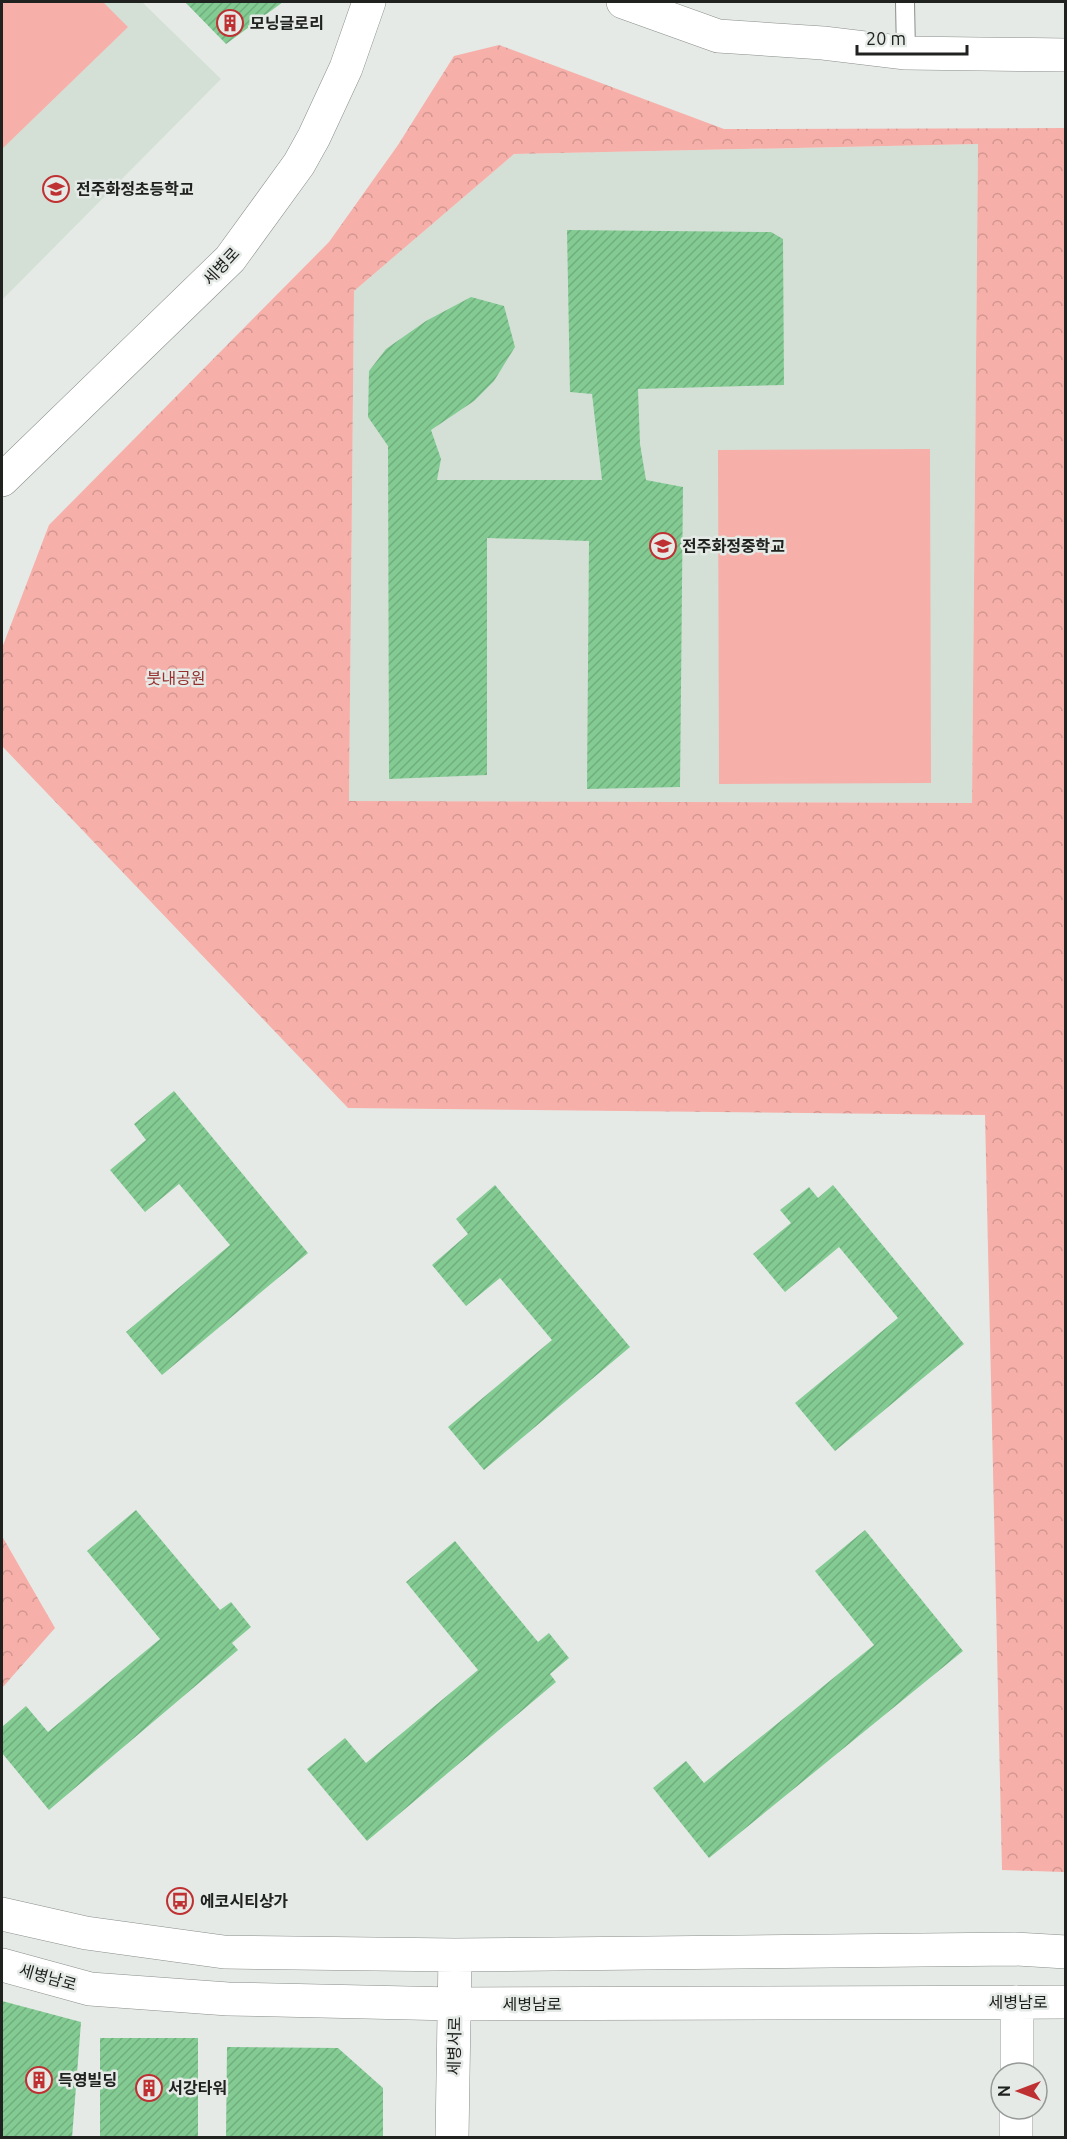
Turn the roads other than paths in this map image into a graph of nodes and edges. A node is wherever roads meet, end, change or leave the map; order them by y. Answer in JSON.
{"nodes":[{"id":1,"x":369,"y":2,"type":"edge"},
{"id":2,"x":624,"y":2,"type":"edge"},
{"id":3,"x":905,"y":2,"type":"edge"},
{"id":4,"x":906,"y":53,"type":"junction"},
{"id":5,"x":1065,"y":55,"type":"edge"},
{"id":6,"x":2,"y":480,"type":"edge"},
{"id":7,"x":2,"y":1914,"type":"edge"},
{"id":8,"x":1065,"y":1952,"type":"edge"},
{"id":9,"x":455,"y":1955,"type":"junction"},
{"id":10,"x":2,"y":1965,"type":"edge"},
{"id":11,"x":1017,"y":2002,"type":"junction"},
{"id":12,"x":1065,"y":2002,"type":"edge"},
{"id":13,"x":454,"y":2004,"type":"junction"},
{"id":14,"x":1017,"y":2061,"type":"edge"},
{"id":15,"x":1016,"y":2121,"type":"edge"},
{"id":16,"x":452,"y":2138,"type":"edge"},
{"id":17,"x":1016,"y":2138,"type":"edge"}],
"edges":[{"from":1,"to":6,"type":"street","name":"세병로"},
{"from":2,"to":4,"type":"street"},
{"from":3,"to":4,"type":"lane"},
{"from":4,"to":5,"type":"street"},
{"from":7,"to":9,"type":"street"},
{"from":8,"to":9,"type":"street"},
{"from":9,"to":13,"type":"street","name":"세병서로"},
{"from":10,"to":13,"type":"street","name":"세병남로"},
{"from":11,"to":12,"type":"street","name":"세병남로"},
{"from":11,"to":13,"type":"street","name":"세병남로"},
{"from":11,"to":14,"type":"street"},
{"from":13,"to":16,"type":"street","name":"세병서로"},
{"from":15,"to":17,"type":"street"}]}
